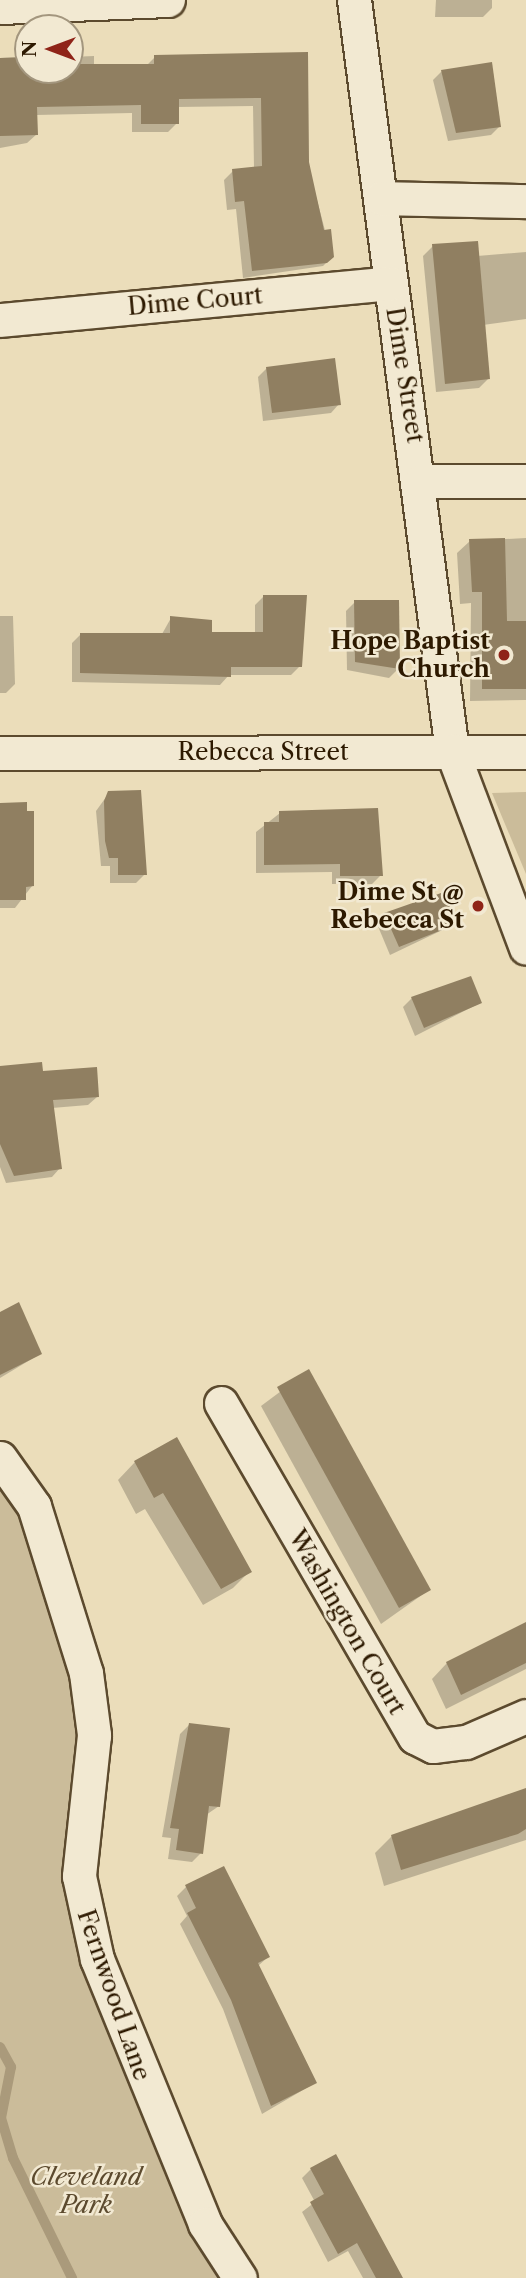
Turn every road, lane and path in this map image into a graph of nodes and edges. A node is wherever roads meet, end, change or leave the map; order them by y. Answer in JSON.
{"nodes":[{"id":1,"x":168,"y":0,"type":"edge"},
{"id":2,"x":354,"y":0,"type":"edge"},
{"id":3,"x":0,"y":7,"type":"edge"},
{"id":4,"x":381,"y":198,"type":"junction"},
{"id":5,"x":526,"y":201,"type":"edge"},
{"id":6,"x":390,"y":283,"type":"junction"},
{"id":7,"x":0,"y":320,"type":"edge"},
{"id":8,"x":421,"y":481,"type":"junction"},
{"id":9,"x":526,"y":481,"type":"edge"},
{"id":10,"x":452,"y":751,"type":"junction"},
{"id":11,"x":526,"y":752,"type":"edge"},
{"id":12,"x":0,"y":753,"type":"edge"},
{"id":13,"x":526,"y":948,"type":"edge"},
{"id":14,"x":221,"y":1403,"type":"dead end"},
{"id":15,"x":0,"y":1458,"type":"edge"},
{"id":16,"x":526,"y":1716,"type":"edge"},
{"id":17,"x":240,"y":2278,"type":"edge"}],
"edges":[{"from":1,"to":3,"type":"street"},
{"from":2,"to":4,"type":"street","name":"Dime Street"},
{"from":4,"to":5,"type":"street"},
{"from":4,"to":6,"type":"street","name":"Dime Street"},
{"from":6,"to":7,"type":"street","name":"Dime Court"},
{"from":6,"to":8,"type":"street","name":"Dime Street"},
{"from":8,"to":9,"type":"street"},
{"from":8,"to":10,"type":"street","name":"Dime Street"},
{"from":10,"to":11,"type":"street","name":"Rebecca Street"},
{"from":10,"to":12,"type":"street","name":"Rebecca Street"},
{"from":10,"to":13,"type":"street","name":"Dime Street"},
{"from":14,"to":16,"type":"street","name":"Washington Court"},
{"from":15,"to":17,"type":"street","name":"Fernwood Lane"}]}
